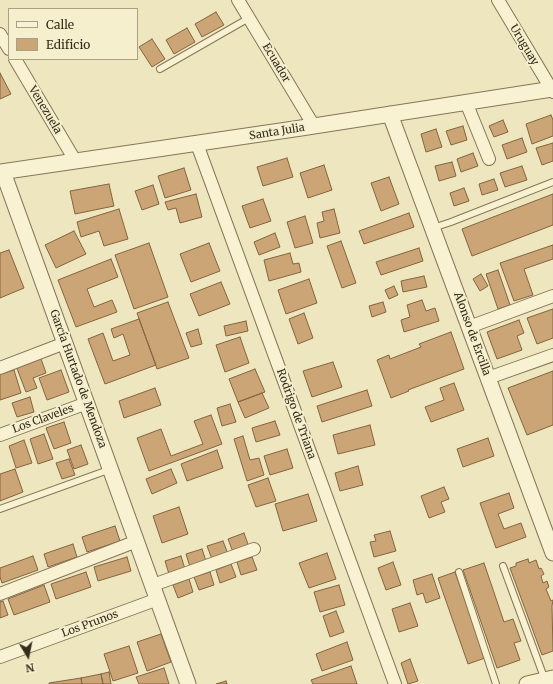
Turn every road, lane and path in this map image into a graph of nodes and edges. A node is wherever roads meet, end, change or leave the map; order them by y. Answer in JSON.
{"nodes":[{"id":1,"x":238,"y":0,"type":"edge"},
{"id":2,"x":498,"y":0,"type":"edge"},
{"id":3,"x":249,"y":18,"type":"junction"},
{"id":4,"x":0,"y":34,"type":"edge"},
{"id":5,"x":8,"y":47,"type":"edge"},
{"id":6,"x":16,"y":60,"type":"edge"},
{"id":7,"x":160,"y":69,"type":"dead end"},
{"id":8,"x":552,"y":90,"type":"edge"},
{"id":9,"x":466,"y":102,"type":"junction"},
{"id":10,"x":390,"y":114,"type":"junction"},
{"id":11,"x":314,"y":126,"type":"junction"},
{"id":12,"x":197,"y":144,"type":"junction"},
{"id":13,"x":488,"y":159,"type":"dead end"},
{"id":14,"x":76,"y":162,"type":"junction"},
{"id":15,"x":2,"y":172,"type":"edge"},
{"id":16,"x":553,"y":182,"type":"edge"},
{"id":17,"x":432,"y":228,"type":"junction"},
{"id":18,"x":553,"y":296,"type":"edge"},
{"id":19,"x":469,"y":327,"type":"junction"},
{"id":20,"x":65,"y":343,"type":"junction"},
{"id":21,"x":553,"y":354,"type":"edge"},
{"id":22,"x":0,"y":368,"type":"edge"},
{"id":23,"x":488,"y":378,"type":"junction"},
{"id":24,"x":87,"y":403,"type":"junction"},
{"id":25,"x":0,"y":435,"type":"edge"},
{"id":26,"x":111,"y":469,"type":"junction"},
{"id":27,"x":0,"y":510,"type":"edge"},
{"id":28,"x":137,"y":541,"type":"junction"},
{"id":29,"x":254,"y":549,"type":"dead end"},
{"id":30,"x":553,"y":553,"type":"edge"},
{"id":31,"x":503,"y":566,"type":"dead end"},
{"id":32,"x":459,"y":572,"type":"dead end"},
{"id":33,"x":155,"y":592,"type":"junction"},
{"id":34,"x":0,"y":594,"type":"edge"},
{"id":35,"x":0,"y":657,"type":"edge"},
{"id":36,"x":549,"y":679,"type":"edge"},
{"id":37,"x":188,"y":684,"type":"edge"},
{"id":38,"x":395,"y":684,"type":"edge"},
{"id":39,"x":496,"y":684,"type":"edge"},
{"id":40,"x":527,"y":684,"type":"edge"}],
"edges":[{"from":1,"to":3,"type":"street","name":"Ecuador"},
{"from":2,"to":8,"type":"street","name":"Uruguay"},
{"from":3,"to":7,"type":"lane"},
{"from":3,"to":11,"type":"street","name":"Ecuador"},
{"from":4,"to":5,"type":"street"},
{"from":6,"to":14,"type":"street","name":"Venezuela"},
{"from":8,"to":9,"type":"street","name":"Santa Julia"},
{"from":9,"to":10,"type":"street","name":"Santa Julia"},
{"from":9,"to":13,"type":"street"},
{"from":10,"to":11,"type":"street","name":"Santa Julia"},
{"from":10,"to":17,"type":"street","name":"Alonso de Ercilla"},
{"from":11,"to":12,"type":"street","name":"Santa Julia"},
{"from":12,"to":14,"type":"street","name":"Santa Julia"},
{"from":12,"to":38,"type":"street","name":"Rodrigo de Triana"},
{"from":14,"to":15,"type":"street","name":"Santa Julia"},
{"from":15,"to":20,"type":"street","name":"García Hurtado de Mendoza"},
{"from":16,"to":17,"type":"lane"},
{"from":17,"to":19,"type":"street","name":"Alonso de Ercilla"},
{"from":18,"to":19,"type":"street"},
{"from":19,"to":23,"type":"street","name":"Alonso de Ercilla"},
{"from":20,"to":22,"type":"street"},
{"from":20,"to":24,"type":"street","name":"García Hurtado de Mendoza"},
{"from":21,"to":23,"type":"street"},
{"from":23,"to":30,"type":"street","name":"Alonso de Ercilla"},
{"from":24,"to":25,"type":"street","name":"Los Claveles"},
{"from":24,"to":26,"type":"street","name":"García Hurtado de Mendoza"},
{"from":26,"to":27,"type":"lane"},
{"from":26,"to":28,"type":"street","name":"García Hurtado de Mendoza"},
{"from":28,"to":33,"type":"street","name":"García Hurtado de Mendoza"},
{"from":28,"to":34,"type":"street"},
{"from":29,"to":33,"type":"street"},
{"from":31,"to":36,"type":"lane"},
{"from":32,"to":39,"type":"lane"},
{"from":33,"to":35,"type":"street","name":"Los Prunos"},
{"from":33,"to":37,"type":"street","name":"García Hurtado de Mendoza"},
{"from":36,"to":40,"type":"street"}]}
